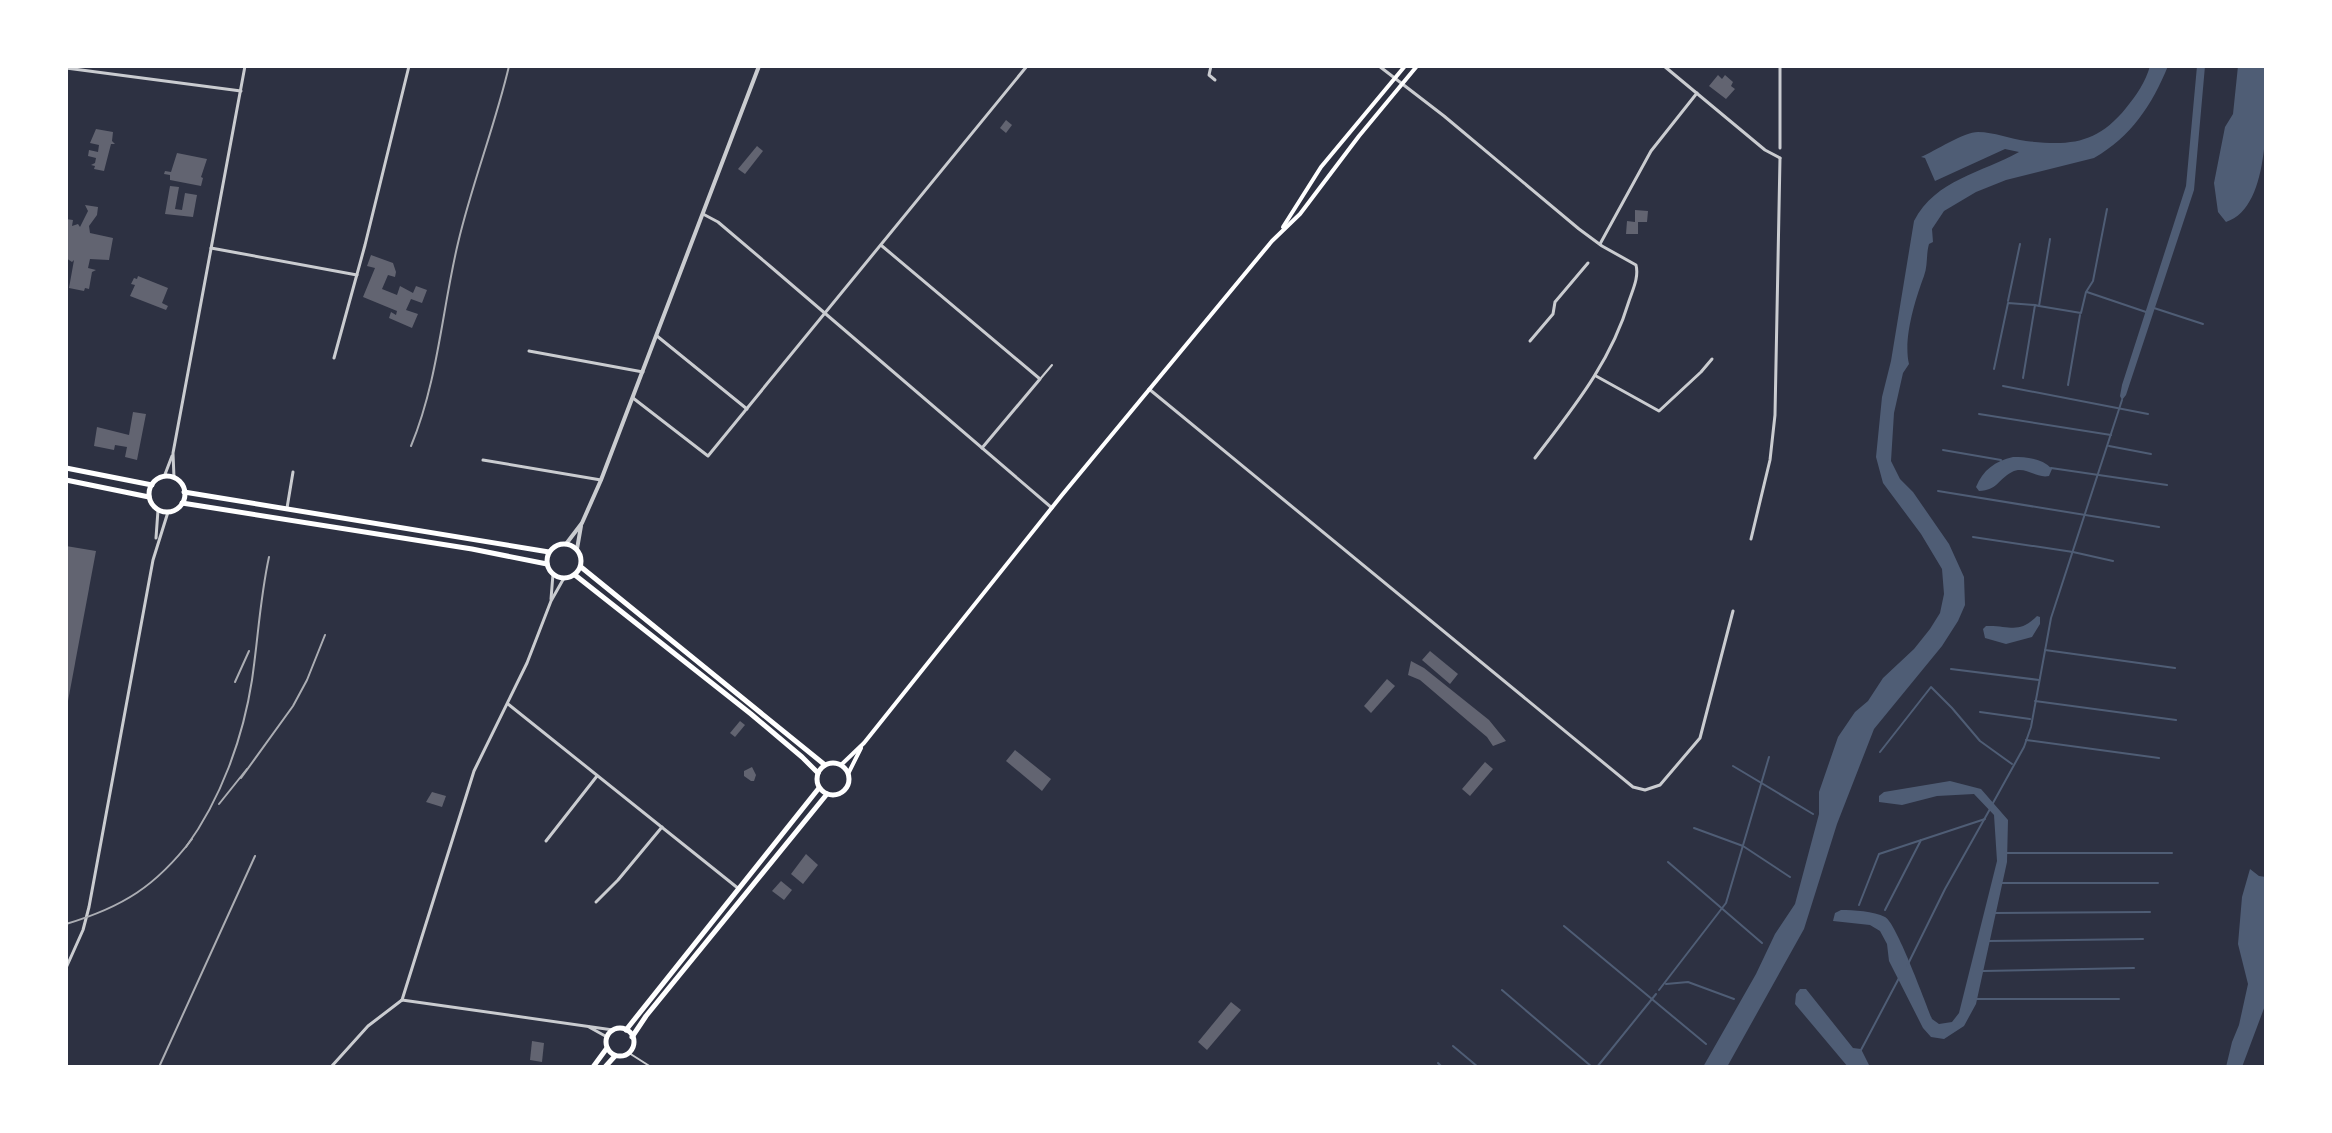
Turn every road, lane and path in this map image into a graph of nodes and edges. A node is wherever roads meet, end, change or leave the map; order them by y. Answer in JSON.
{"nodes":[{"id":1,"x":245,"y":66,"type":"edge"},
{"id":2,"x":409,"y":66,"type":"edge"},
{"id":3,"x":759,"y":66,"type":"edge"},
{"id":4,"x":1027,"y":66,"type":"edge"},
{"id":5,"x":1211,"y":66,"type":"edge"},
{"id":6,"x":1379,"y":66,"type":"edge"},
{"id":7,"x":1405,"y":66,"type":"edge"},
{"id":8,"x":1417,"y":66,"type":"edge"},
{"id":9,"x":1664,"y":66,"type":"edge"},
{"id":10,"x":1780,"y":66,"type":"edge"},
{"id":11,"x":66,"y":68,"type":"edge"},
{"id":12,"x":1394,"y":77,"type":"junction"},
{"id":13,"x":1215,"y":80,"type":"dead end"},
{"id":14,"x":1402,"y":83,"type":"junction"},
{"id":15,"x":241,"y":91,"type":"junction"},
{"id":16,"x":1697,"y":93,"type":"junction"},
{"id":17,"x":1780,"y":148,"type":"junction"},
{"id":18,"x":1773,"y":153,"type":"junction"},
{"id":19,"x":1780,"y":158,"type":"junction"},
{"id":20,"x":703,"y":214,"type":"junction"},
{"id":21,"x":1280,"y":232,"type":"junction"},
{"id":22,"x":1600,"y":244,"type":"junction"},
{"id":23,"x":882,"y":246,"type":"junction"},
{"id":24,"x":211,"y":248,"type":"junction"},
{"id":25,"x":1588,"y":263,"type":"dead end"},
{"id":26,"x":357,"y":275,"type":"junction"},
{"id":27,"x":826,"y":314,"type":"junction"},
{"id":28,"x":657,"y":336,"type":"junction"},
{"id":29,"x":1530,"y":341,"type":"dead end"},
{"id":30,"x":529,"y":351,"type":"dead end"},
{"id":31,"x":334,"y":358,"type":"dead end"},
{"id":32,"x":1712,"y":359,"type":"dead end"},
{"id":33,"x":1052,"y":365,"type":"dead end"},
{"id":34,"x":643,"y":372,"type":"junction"},
{"id":35,"x":1596,"y":376,"type":"junction"},
{"id":36,"x":1040,"y":379,"type":"junction"},
{"id":37,"x":1149,"y":389,"type":"junction"},
{"id":38,"x":633,"y":398,"type":"junction"},
{"id":39,"x":747,"y":409,"type":"junction"},
{"id":40,"x":982,"y":448,"type":"junction"},
{"id":41,"x":173,"y":453,"type":"junction"},
{"id":42,"x":1535,"y":458,"type":"dead end"},
{"id":43,"x":483,"y":460,"type":"dead end"},
{"id":44,"x":66,"y":468,"type":"edge"},
{"id":45,"x":293,"y":472,"type":"dead end"},
{"id":46,"x":164,"y":477,"type":"junction"},
{"id":47,"x":174,"y":478,"type":"junction"},
{"id":48,"x":66,"y":480,"type":"edge"},
{"id":49,"x":601,"y":480,"type":"junction"},
{"id":50,"x":152,"y":485,"type":"junction"},
{"id":51,"x":184,"y":492,"type":"junction"},
{"id":52,"x":149,"y":497,"type":"junction"},
{"id":53,"x":182,"y":503,"type":"junction"},
{"id":54,"x":1052,"y":508,"type":"junction"},
{"id":55,"x":158,"y":510,"type":"junction"},
{"id":56,"x":287,"y":510,"type":"junction"},
{"id":57,"x":168,"y":512,"type":"junction"},
{"id":58,"x":582,"y":523,"type":"junction"},
{"id":59,"x":1751,"y":539,"type":"dead end"},
{"id":60,"x":156,"y":544,"type":"junction"},
{"id":61,"x":566,"y":544,"type":"junction"},
{"id":62,"x":577,"y":549,"type":"junction"},
{"id":63,"x":549,"y":552,"type":"junction"},
{"id":64,"x":547,"y":564,"type":"junction"},
{"id":65,"x":581,"y":567,"type":"junction"},
{"id":66,"x":553,"y":574,"type":"junction"},
{"id":67,"x":575,"y":575,"type":"junction"},
{"id":68,"x":564,"y":578,"type":"junction"},
{"id":69,"x":551,"y":601,"type":"junction"},
{"id":70,"x":1733,"y":611,"type":"dead end"},
{"id":71,"x":508,"y":704,"type":"junction"},
{"id":72,"x":864,"y":743,"type":"junction"},
{"id":73,"x":825,"y":765,"type":"junction"},
{"id":74,"x":841,"y":765,"type":"junction"},
{"id":75,"x":818,"y":773,"type":"junction"},
{"id":76,"x":848,"y":774,"type":"junction"},
{"id":77,"x":597,"y":776,"type":"junction"},
{"id":78,"x":819,"y":788,"type":"junction"},
{"id":79,"x":827,"y":794,"type":"junction"},
{"id":80,"x":662,"y":827,"type":"junction"},
{"id":81,"x":546,"y":841,"type":"dead end"},
{"id":82,"x":739,"y":889,"type":"junction"},
{"id":83,"x":596,"y":902,"type":"dead end"},
{"id":84,"x":66,"y":968,"type":"edge"},
{"id":85,"x":402,"y":1000,"type":"junction"},
{"id":86,"x":589,"y":1027,"type":"junction"},
{"id":87,"x":613,"y":1030,"type":"junction"},
{"id":88,"x":626,"y":1030,"type":"junction"},
{"id":89,"x":607,"y":1037,"type":"junction"},
{"id":90,"x":632,"y":1037,"type":"junction"},
{"id":91,"x":607,"y":1048,"type":"junction"},
{"id":92,"x":629,"y":1053,"type":"junction"},
{"id":93,"x":615,"y":1055,"type":"junction"},
{"id":94,"x":331,"y":1067,"type":"edge"},
{"id":95,"x":593,"y":1067,"type":"edge"},
{"id":96,"x":605,"y":1067,"type":"edge"},
{"id":97,"x":651,"y":1067,"type":"edge"}],
"edges":[{"from":1,"to":15,"type":"street"},
{"from":2,"to":26,"type":"street"},
{"from":3,"to":20,"type":"street"},
{"from":4,"to":23,"type":"street"},
{"from":5,"to":13,"type":"street"},
{"from":6,"to":12,"type":"street"},
{"from":7,"to":12,"type":"main road"},
{"from":8,"to":14,"type":"main road"},
{"from":9,"to":16,"type":"street"},
{"from":10,"to":17,"type":"street"},
{"from":11,"to":15,"type":"street"},
{"from":12,"to":14,"type":"street"},
{"from":12,"to":21,"type":"main road"},
{"from":14,"to":21,"type":"main road"},
{"from":14,"to":22,"type":"street"},
{"from":15,"to":24,"type":"street"},
{"from":16,"to":18,"type":"street"},
{"from":16,"to":22,"type":"street"},
{"from":17,"to":18,"type":"street"},
{"from":17,"to":19,"type":"street"},
{"from":18,"to":19,"type":"street"},
{"from":19,"to":59,"type":"street"},
{"from":20,"to":27,"type":"street"},
{"from":20,"to":28,"type":"street"},
{"from":21,"to":37,"type":"main road"},
{"from":22,"to":35,"type":"street"},
{"from":23,"to":27,"type":"street"},
{"from":23,"to":36,"type":"street"},
{"from":24,"to":26,"type":"street"},
{"from":24,"to":41,"type":"street"},
{"from":25,"to":29,"type":"street"},
{"from":26,"to":31,"type":"street"},
{"from":27,"to":39,"type":"street"},
{"from":27,"to":40,"type":"street"},
{"from":28,"to":34,"type":"street"},
{"from":28,"to":39,"type":"street"},
{"from":30,"to":34,"type":"street"},
{"from":32,"to":35,"type":"street"},
{"from":33,"to":36,"type":"lane"},
{"from":34,"to":38,"type":"street"},
{"from":35,"to":42,"type":"street"},
{"from":36,"to":40,"type":"street"},
{"from":37,"to":54,"type":"main road"},
{"from":37,"to":70,"type":"street"},
{"from":38,"to":39,"type":"street"},
{"from":38,"to":49,"type":"street"},
{"from":40,"to":54,"type":"street"},
{"from":41,"to":46,"type":"street"},
{"from":41,"to":47,"type":"street"},
{"from":43,"to":49,"type":"street"},
{"from":44,"to":50,"type":"main road"},
{"from":45,"to":56,"type":"street"},
{"from":46,"to":47,"type":"main road"},
{"from":46,"to":50,"type":"main road"},
{"from":47,"to":51,"type":"main road"},
{"from":48,"to":52,"type":"main road"},
{"from":49,"to":58,"type":"street"},
{"from":50,"to":52,"type":"main road"},
{"from":51,"to":53,"type":"main road"},
{"from":51,"to":56,"type":"main road"},
{"from":52,"to":55,"type":"main road"},
{"from":53,"to":57,"type":"main road"},
{"from":53,"to":64,"type":"main road"},
{"from":54,"to":72,"type":"main road"},
{"from":55,"to":57,"type":"main road"},
{"from":55,"to":60,"type":"street"},
{"from":56,"to":63,"type":"main road"},
{"from":57,"to":60,"type":"street"},
{"from":58,"to":61,"type":"street"},
{"from":58,"to":62,"type":"street"},
{"from":60,"to":84,"type":"street"},
{"from":61,"to":62,"type":"main road"},
{"from":61,"to":63,"type":"main road"},
{"from":62,"to":65,"type":"main road"},
{"from":63,"to":64,"type":"main road"},
{"from":64,"to":66,"type":"main road"},
{"from":65,"to":67,"type":"main road"},
{"from":65,"to":73,"type":"main road"},
{"from":66,"to":68,"type":"main road"},
{"from":66,"to":69,"type":"street"},
{"from":67,"to":68,"type":"main road"},
{"from":67,"to":75,"type":"main road"},
{"from":68,"to":69,"type":"street"},
{"from":69,"to":71,"type":"street"},
{"from":71,"to":77,"type":"street"},
{"from":71,"to":85,"type":"street"},
{"from":72,"to":74,"type":"main road"},
{"from":72,"to":76,"type":"main road"},
{"from":73,"to":74,"type":"main road"},
{"from":73,"to":75,"type":"main road"},
{"from":74,"to":76,"type":"main road"},
{"from":75,"to":78,"type":"main road"},
{"from":76,"to":79,"type":"main road"},
{"from":77,"to":80,"type":"street"},
{"from":77,"to":81,"type":"street"},
{"from":78,"to":79,"type":"main road"},
{"from":78,"to":82,"type":"main road"},
{"from":79,"to":90,"type":"main road"},
{"from":80,"to":82,"type":"street"},
{"from":80,"to":83,"type":"street"},
{"from":82,"to":88,"type":"main road"},
{"from":85,"to":86,"type":"street"},
{"from":85,"to":94,"type":"street"},
{"from":86,"to":87,"type":"street"},
{"from":86,"to":89,"type":"street"},
{"from":87,"to":88,"type":"main road"},
{"from":87,"to":89,"type":"main road"},
{"from":88,"to":90,"type":"main road"},
{"from":89,"to":91,"type":"main road"},
{"from":90,"to":92,"type":"main road"},
{"from":91,"to":93,"type":"main road"},
{"from":91,"to":95,"type":"main road"},
{"from":92,"to":93,"type":"main road"},
{"from":92,"to":97,"type":"lane"},
{"from":93,"to":96,"type":"main road"}]}
